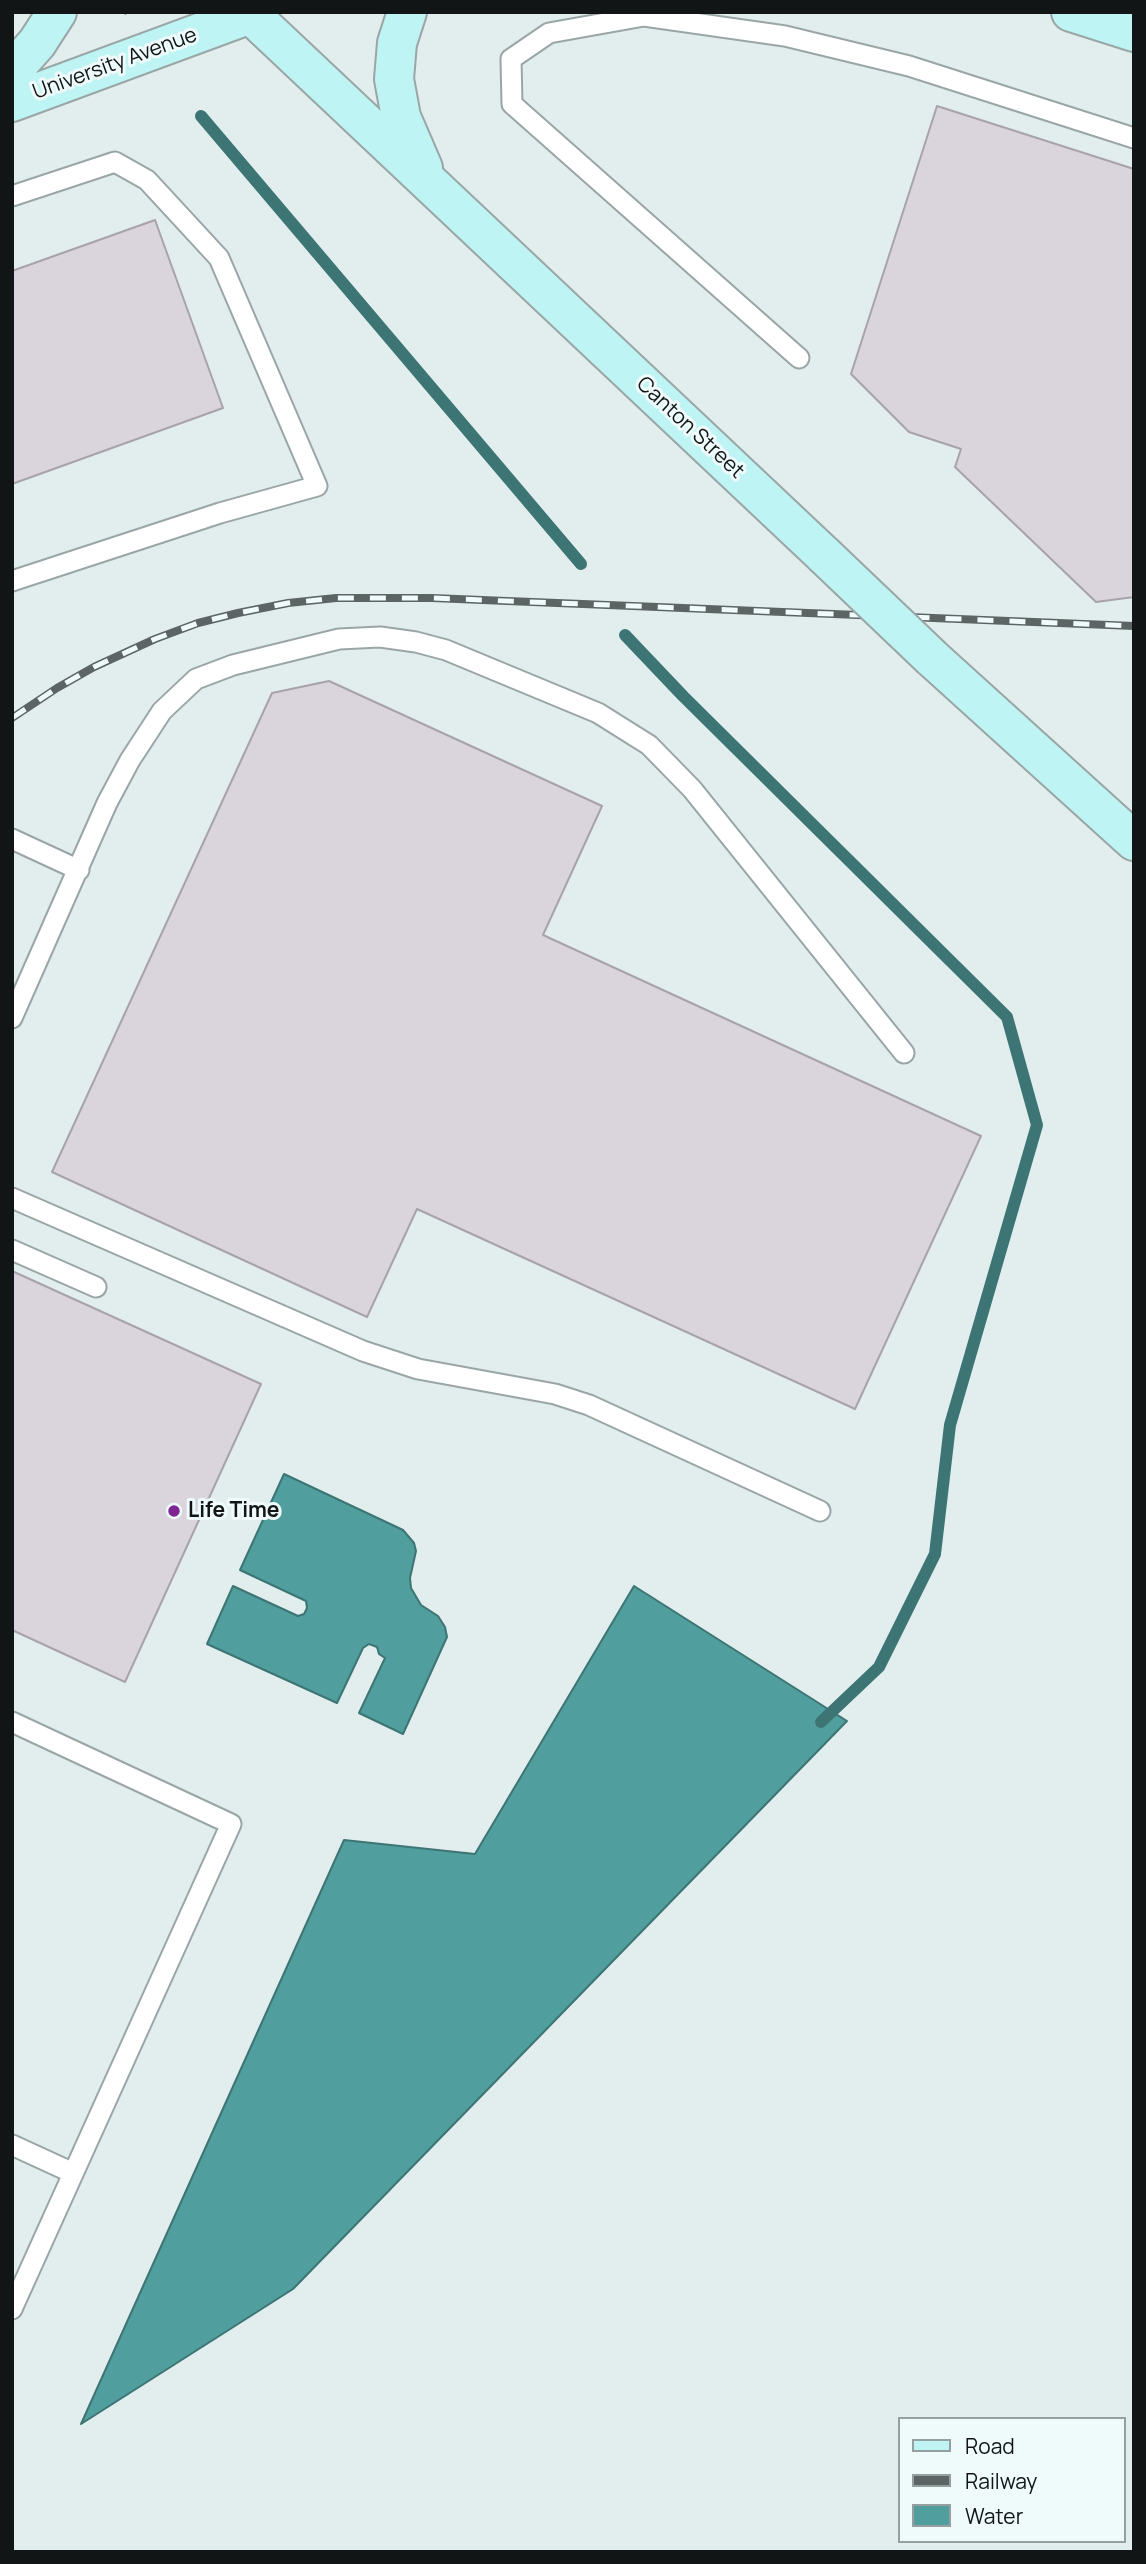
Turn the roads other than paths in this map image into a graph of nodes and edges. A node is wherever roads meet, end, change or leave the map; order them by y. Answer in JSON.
{"nodes":[{"id":1,"x":57,"y":12,"type":"edge"},
{"id":2,"x":407,"y":12,"type":"edge"},
{"id":3,"x":1071,"y":12,"type":"edge"},
{"id":4,"x":252,"y":13,"type":"edge"},
{"id":5,"x":1134,"y":32,"type":"edge"},
{"id":6,"x":12,"y":71,"type":"edge"},
{"id":7,"x":12,"y":102,"type":"edge"},
{"id":8,"x":1134,"y":138,"type":"edge"},
{"id":9,"x":430,"y":183,"type":"junction"},
{"id":10,"x":12,"y":196,"type":"edge"},
{"id":11,"x":799,"y":358,"type":"dead end"},
{"id":12,"x":12,"y":581,"type":"edge"},
{"id":13,"x":12,"y":839,"type":"edge"},
{"id":14,"x":1134,"y":841,"type":"edge"},
{"id":15,"x":79,"y":870,"type":"junction"},
{"id":16,"x":12,"y":1018,"type":"edge"},
{"id":17,"x":904,"y":1053,"type":"dead end"},
{"id":18,"x":12,"y":1198,"type":"edge"},
{"id":19,"x":12,"y":1250,"type":"edge"},
{"id":20,"x":96,"y":1287,"type":"dead end"},
{"id":21,"x":820,"y":1511,"type":"dead end"},
{"id":22,"x":12,"y":1722,"type":"edge"},
{"id":23,"x":12,"y":2145,"type":"edge"},
{"id":24,"x":74,"y":2173,"type":"junction"},
{"id":25,"x":12,"y":2309,"type":"edge"}],
"edges":[{"from":1,"to":6,"type":"main road"},
{"from":2,"to":9,"type":"main road"},
{"from":3,"to":5,"type":"main road"},
{"from":4,"to":7,"type":"main road","name":"University Avenue"},
{"from":4,"to":9,"type":"main road","name":"Canton Street"},
{"from":8,"to":11,"type":"lane"},
{"from":9,"to":14,"type":"main road","name":"Canton Street","bridge":true},
{"from":10,"to":12,"type":"lane"},
{"from":13,"to":15,"type":"lane"},
{"from":15,"to":16,"type":"lane"},
{"from":15,"to":17,"type":"lane"},
{"from":18,"to":21,"type":"lane"},
{"from":19,"to":20,"type":"lane"},
{"from":22,"to":24,"type":"lane"},
{"from":23,"to":24,"type":"lane"},
{"from":24,"to":25,"type":"lane"}]}
